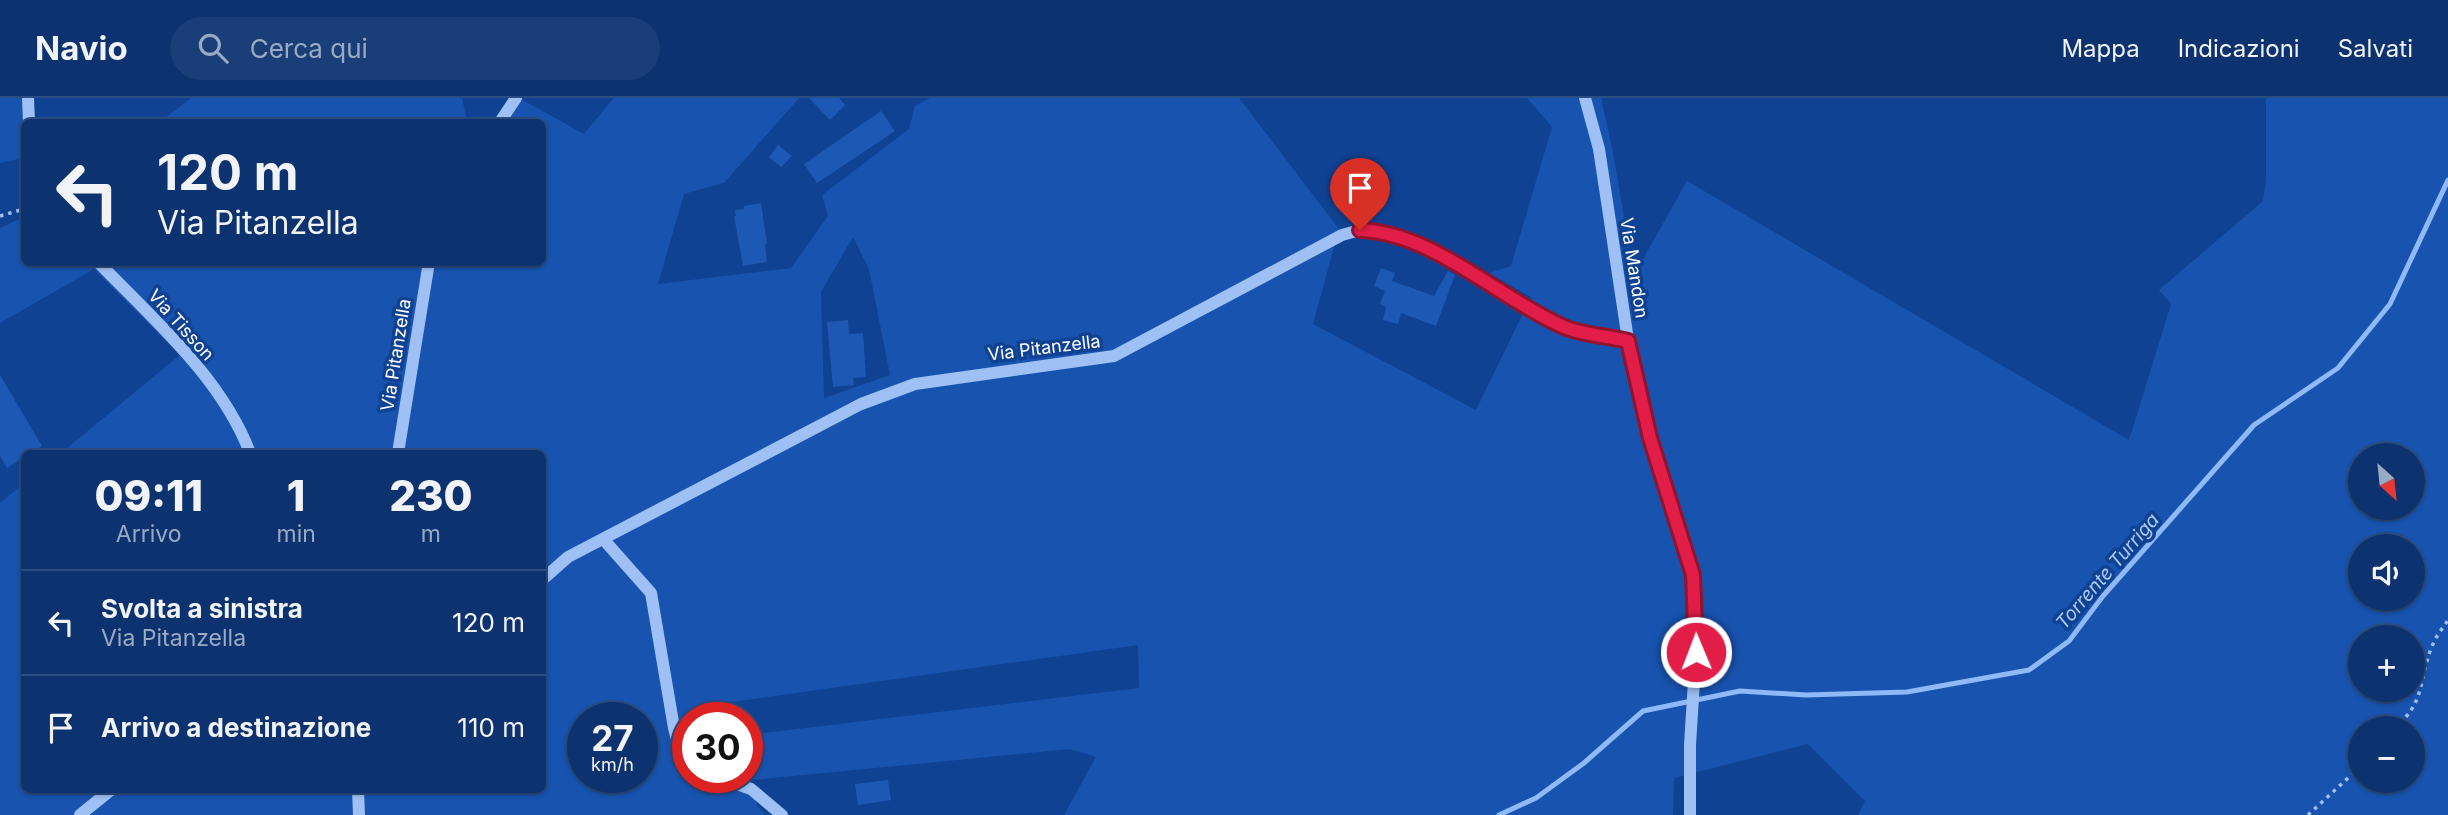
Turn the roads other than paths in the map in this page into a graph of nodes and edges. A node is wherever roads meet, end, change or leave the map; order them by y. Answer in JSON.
{"nodes":[{"id":1,"x":28,"y":98,"type":"edge"},
{"id":2,"x":516,"y":98,"type":"edge"},
{"id":3,"x":1585,"y":98,"type":"edge"},
{"id":4,"x":29,"y":119,"type":"edge"},
{"id":5,"x":502,"y":119,"type":"edge"},
{"id":6,"x":102,"y":266,"type":"edge"},
{"id":7,"x":428,"y":266,"type":"edge"},
{"id":8,"x":1628,"y":341,"type":"junction"},
{"id":9,"x":249,"y":450,"type":"edge"},
{"id":10,"x":398,"y":450,"type":"edge"},
{"id":11,"x":604,"y":540,"type":"junction"},
{"id":12,"x":546,"y":576,"type":"edge"},
{"id":13,"x":672,"y":716,"type":"edge"},
{"id":14,"x":107,"y":793,"type":"edge"},
{"id":15,"x":358,"y":793,"type":"edge"},
{"id":16,"x":756,"y":793,"type":"edge"},
{"id":17,"x":80,"y":815,"type":"edge"},
{"id":18,"x":359,"y":815,"type":"edge"},
{"id":19,"x":782,"y":815,"type":"edge"},
{"id":20,"x":1690,"y":815,"type":"edge"}],
"edges":[{"from":1,"to":4,"type":"street"},
{"from":2,"to":5,"type":"street"},
{"from":3,"to":8,"type":"street","name":"Via Mandon"},
{"from":6,"to":9,"type":"street","name":"Via Tisson"},
{"from":7,"to":10,"type":"street","name":"Via Pitanzella"},
{"from":8,"to":11,"type":"street","name":"Via Pitanzella"},
{"from":8,"to":20,"type":"street","name":"Via Mandon"},
{"from":11,"to":12,"type":"street","name":"Via Pitanzella"},
{"from":11,"to":13,"type":"street"},
{"from":14,"to":17,"type":"street"},
{"from":15,"to":18,"type":"street"},
{"from":16,"to":19,"type":"street"}]}
